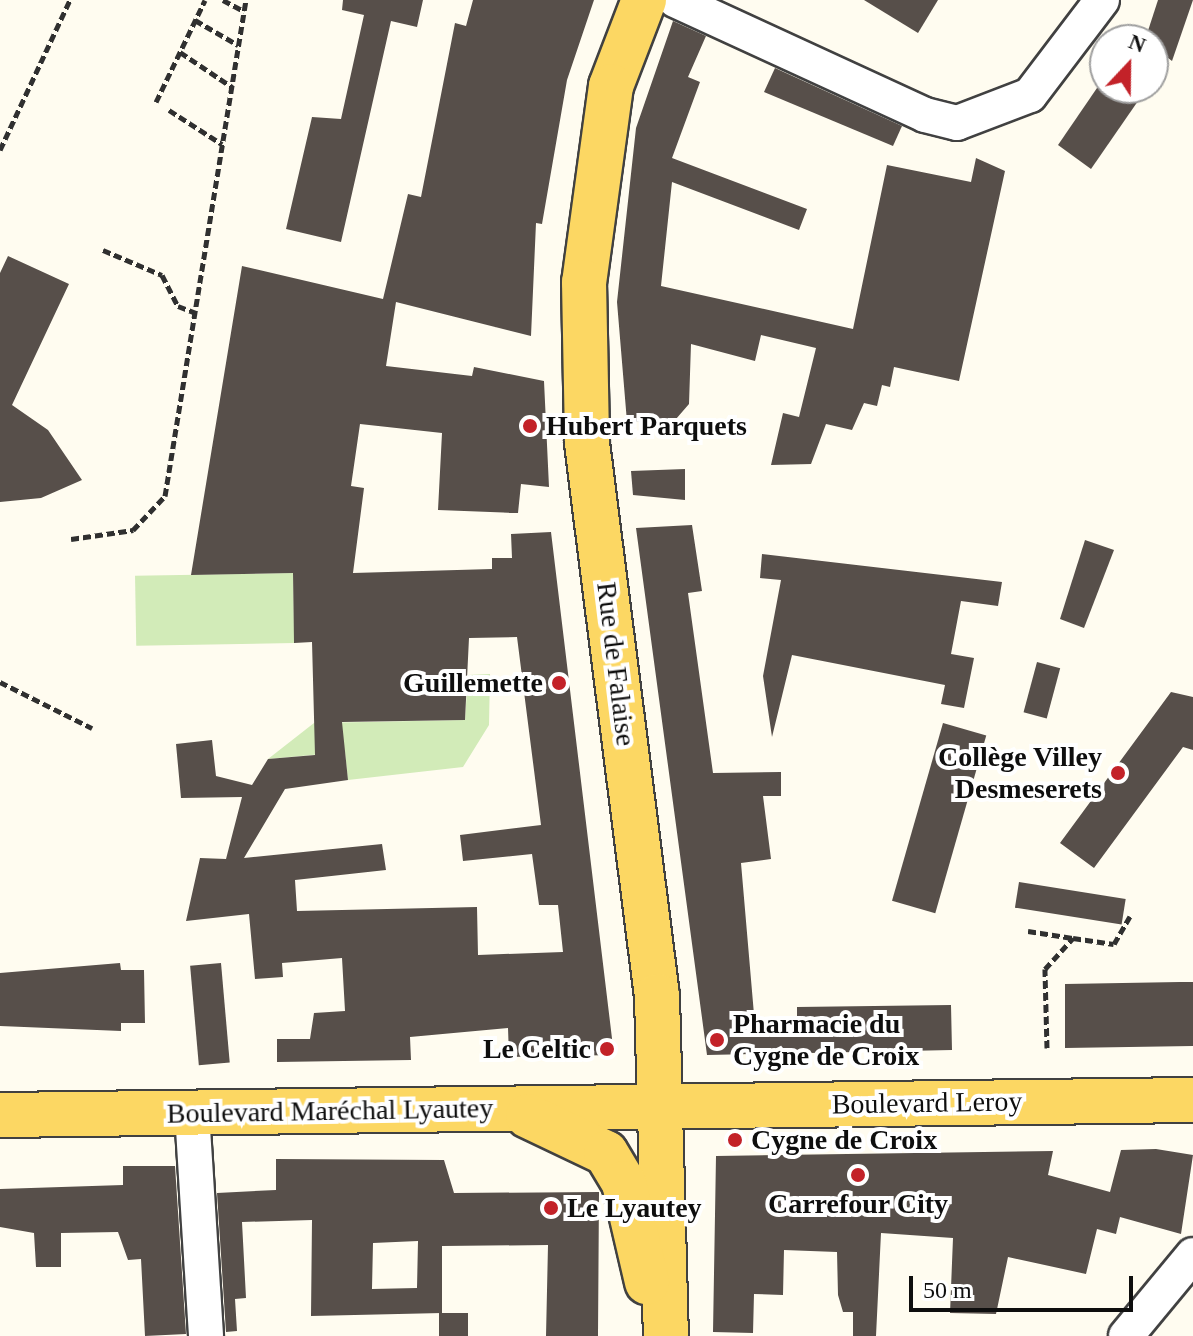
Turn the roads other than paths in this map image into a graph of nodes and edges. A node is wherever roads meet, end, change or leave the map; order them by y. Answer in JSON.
{"nodes":[{"id":1,"x":644,"y":0,"type":"edge"},
{"id":2,"x":675,"y":0,"type":"edge"},
{"id":3,"x":1102,"y":0,"type":"edge"},
{"id":4,"x":1193,"y":1100,"type":"edge"},
{"id":5,"x":660,"y":1106,"type":"junction"},
{"id":6,"x":474,"y":1109,"type":"junction"},
{"id":7,"x":192,"y":1113,"type":"junction"},
{"id":8,"x":0,"y":1115,"type":"edge"},
{"id":9,"x":1193,"y":1255,"type":"edge"},
{"id":10,"x":206,"y":1336,"type":"edge"},
{"id":11,"x":659,"y":1336,"type":"edge"},
{"id":12,"x":666,"y":1336,"type":"edge"},
{"id":13,"x":1126,"y":1336,"type":"edge"}],
"edges":[{"from":1,"to":5,"type":"main road","name":"Rue de Falaise"},
{"from":2,"to":3,"type":"street"},
{"from":4,"to":5,"type":"main road","name":"Boulevard Leroy"},
{"from":5,"to":6,"type":"main road","name":"Boulevard Maréchal Lyautey"},
{"from":5,"to":12,"type":"main road","name":"Rue de Falaise"},
{"from":6,"to":7,"type":"main road","name":"Boulevard Maréchal Lyautey"},
{"from":6,"to":11,"type":"main road"},
{"from":7,"to":8,"type":"main road","name":"Boulevard Maréchal Lyautey"},
{"from":7,"to":10,"type":"street"},
{"from":9,"to":13,"type":"street"}]}
